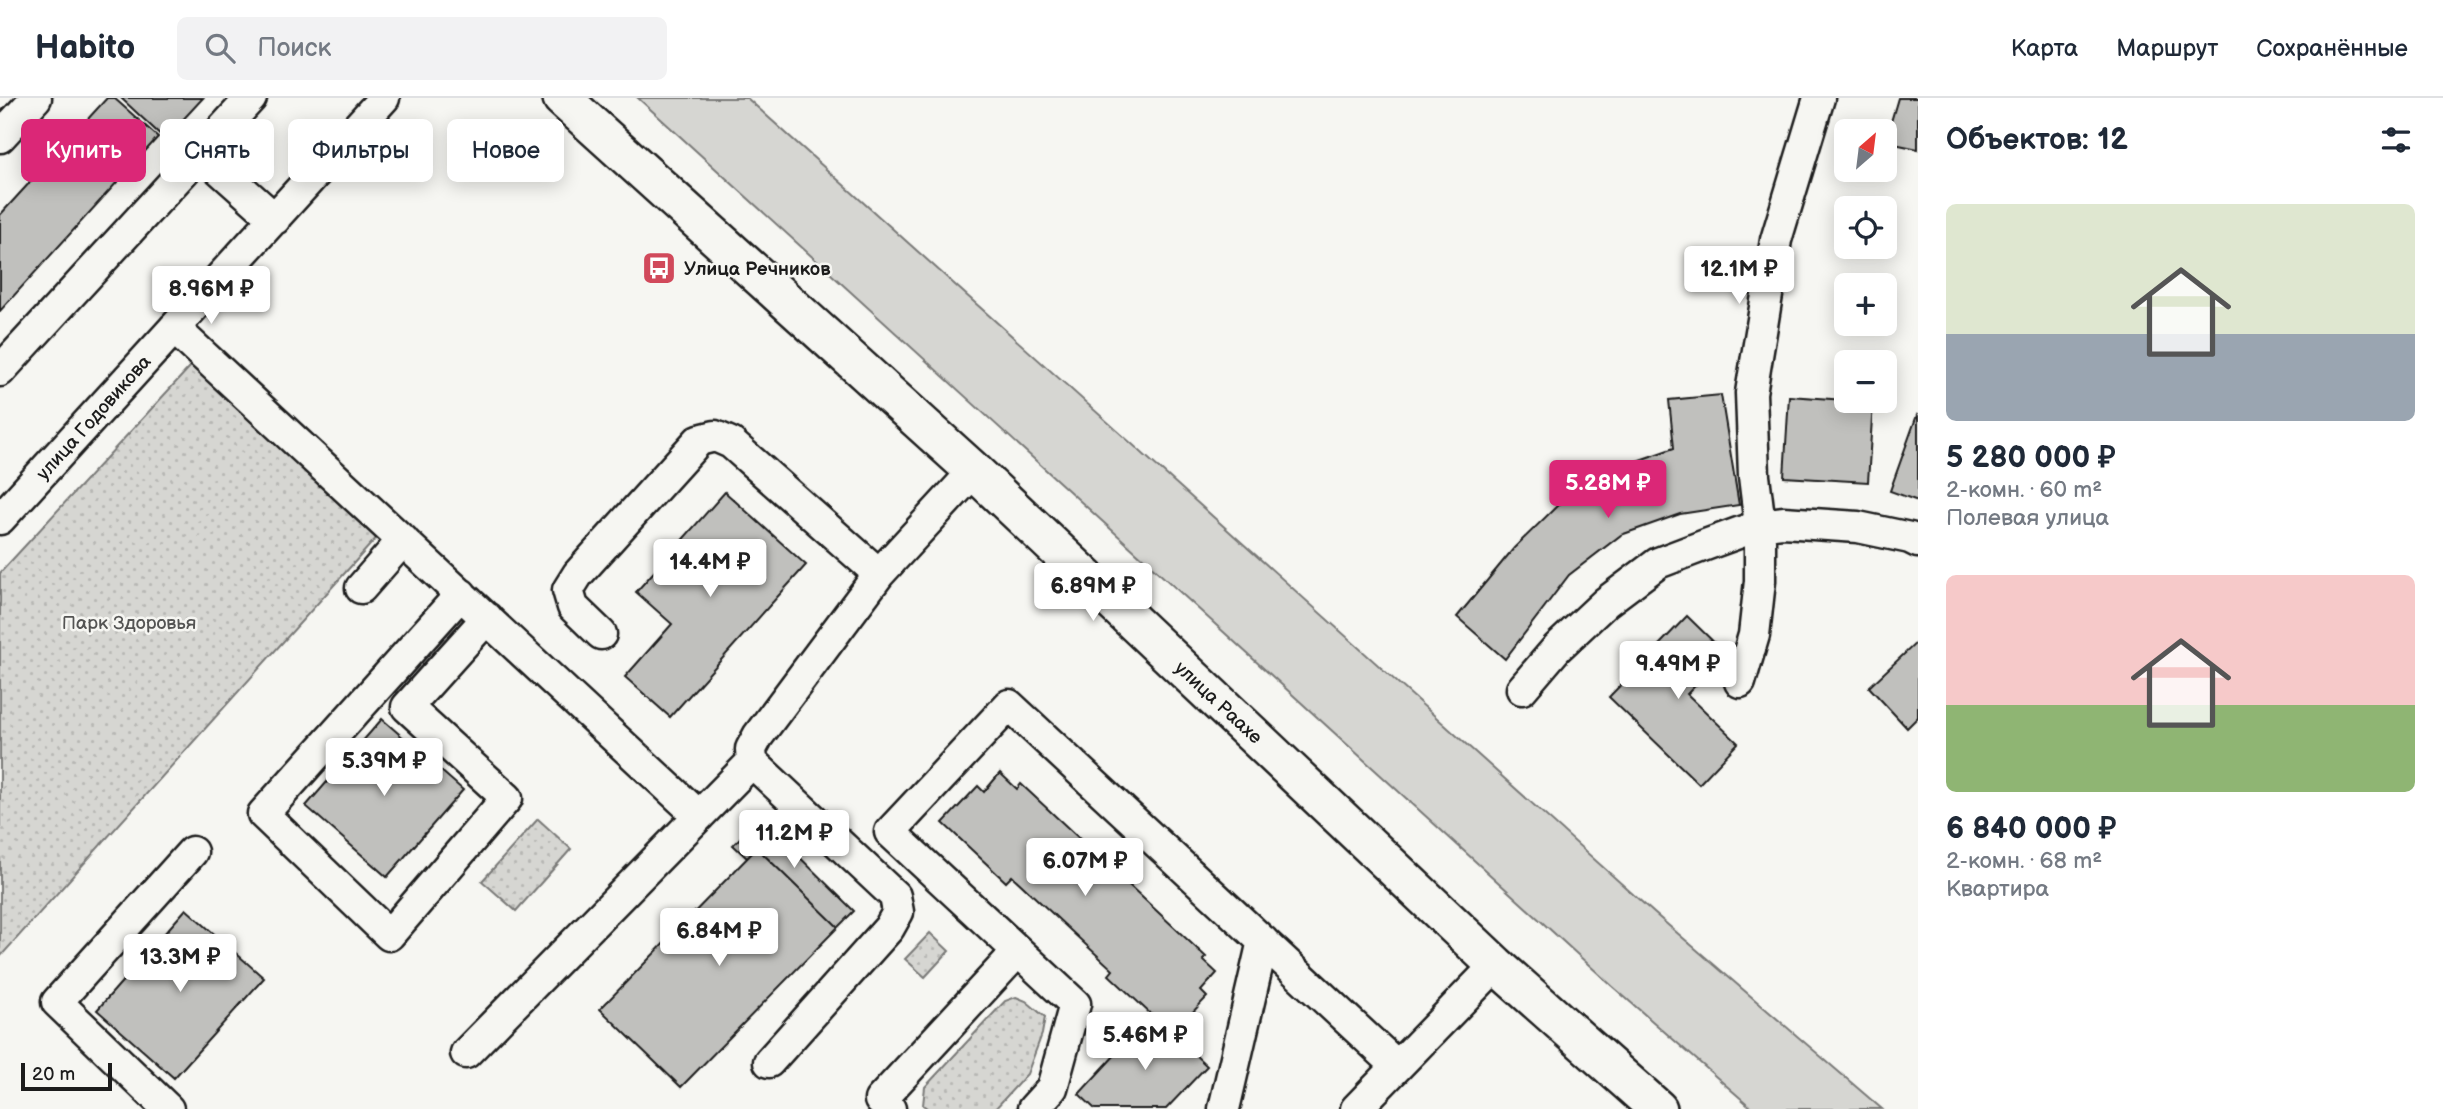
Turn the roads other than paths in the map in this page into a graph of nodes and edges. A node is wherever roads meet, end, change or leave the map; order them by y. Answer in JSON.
{"nodes":[{"id":1,"x":36,"y":98,"type":"edge"},
{"id":2,"x":251,"y":98,"type":"edge"},
{"id":3,"x":384,"y":98,"type":"edge"},
{"id":4,"x":562,"y":98,"type":"edge"},
{"id":5,"x":1819,"y":98,"type":"edge"},
{"id":6,"x":232,"y":119,"type":"edge"},
{"id":7,"x":0,"y":137,"type":"edge"},
{"id":8,"x":174,"y":182,"type":"edge"},
{"id":9,"x":234,"y":182,"type":"edge"},
{"id":10,"x":275,"y":219,"type":"junction"},
{"id":11,"x":174,"y":328,"type":"junction"},
{"id":12,"x":0,"y":371,"type":"edge"},
{"id":13,"x":974,"y":471,"type":"junction"},
{"id":14,"x":0,"y":519,"type":"edge"},
{"id":15,"x":1760,"y":525,"type":"junction"},
{"id":16,"x":403,"y":540,"type":"junction"},
{"id":17,"x":1918,"y":542,"type":"edge"},
{"id":18,"x":879,"y":574,"type":"junction"},
{"id":19,"x":360,"y":588,"type":"dead end"},
{"id":20,"x":461,"y":594,"type":"junction"},
{"id":21,"x":487,"y":618,"type":"junction"},
{"id":22,"x":601,"y":634,"type":"dead end"},
{"id":23,"x":1740,"y":682,"type":"dead end"},
{"id":24,"x":1522,"y":689,"type":"dead end"},
{"id":25,"x":752,"y":762,"type":"junction"},
{"id":26,"x":699,"y":816,"type":"junction"},
{"id":27,"x":192,"y":852,"type":"dead end"},
{"id":28,"x":1263,"y":941,"type":"junction"},
{"id":29,"x":1018,"y":951,"type":"junction"},
{"id":30,"x":1496,"y":965,"type":"junction"},
{"id":31,"x":466,"y":1053,"type":"dead end"},
{"id":32,"x":769,"y":1062,"type":"dead end"},
{"id":33,"x":1397,"y":1066,"type":"junction"},
{"id":34,"x":880,"y":1106,"type":"edge"},
{"id":35,"x":168,"y":1109,"type":"edge"},
{"id":36,"x":1033,"y":1109,"type":"edge"},
{"id":37,"x":1224,"y":1109,"type":"edge"},
{"id":38,"x":1356,"y":1109,"type":"edge"},
{"id":39,"x":1658,"y":1109,"type":"edge"}],
"edges":[{"from":1,"to":7,"type":"street"},
{"from":2,"to":6,"type":"street"},
{"from":3,"to":10,"type":"street","name":"улица Годовикова"},
{"from":4,"to":13,"type":"main road","name":"улица Раахе"},
{"from":5,"to":15,"type":"street"},
{"from":8,"to":12,"type":"street"},
{"from":9,"to":10,"type":"street"},
{"from":10,"to":11,"type":"street","name":"улица Годовикова"},
{"from":11,"to":14,"type":"street","name":"улица Годовикова"},
{"from":11,"to":16,"type":"street"},
{"from":13,"to":18,"type":"street"},
{"from":13,"to":30,"type":"main road","name":"улица Раахе"},
{"from":15,"to":17,"type":"street"},
{"from":15,"to":23,"type":"street"},
{"from":15,"to":24,"type":"street"},
{"from":16,"to":19,"type":"street"},
{"from":16,"to":20,"type":"street"},
{"from":18,"to":22,"type":"street"},
{"from":18,"to":25,"type":"street"},
{"from":20,"to":21,"type":"street"},
{"from":20,"to":21,"type":"street"},
{"from":21,"to":26,"type":"street"},
{"from":25,"to":26,"type":"street"},
{"from":25,"to":32,"type":"street"},
{"from":26,"to":31,"type":"street"},
{"from":27,"to":35,"type":"street"},
{"from":28,"to":29,"type":"street"},
{"from":28,"to":33,"type":"street"},
{"from":28,"to":37,"type":"street"},
{"from":29,"to":34,"type":"street"},
{"from":29,"to":36,"type":"street"},
{"from":30,"to":33,"type":"street"},
{"from":30,"to":39,"type":"main road","name":"улица Раахе"},
{"from":33,"to":38,"type":"street"}]}
